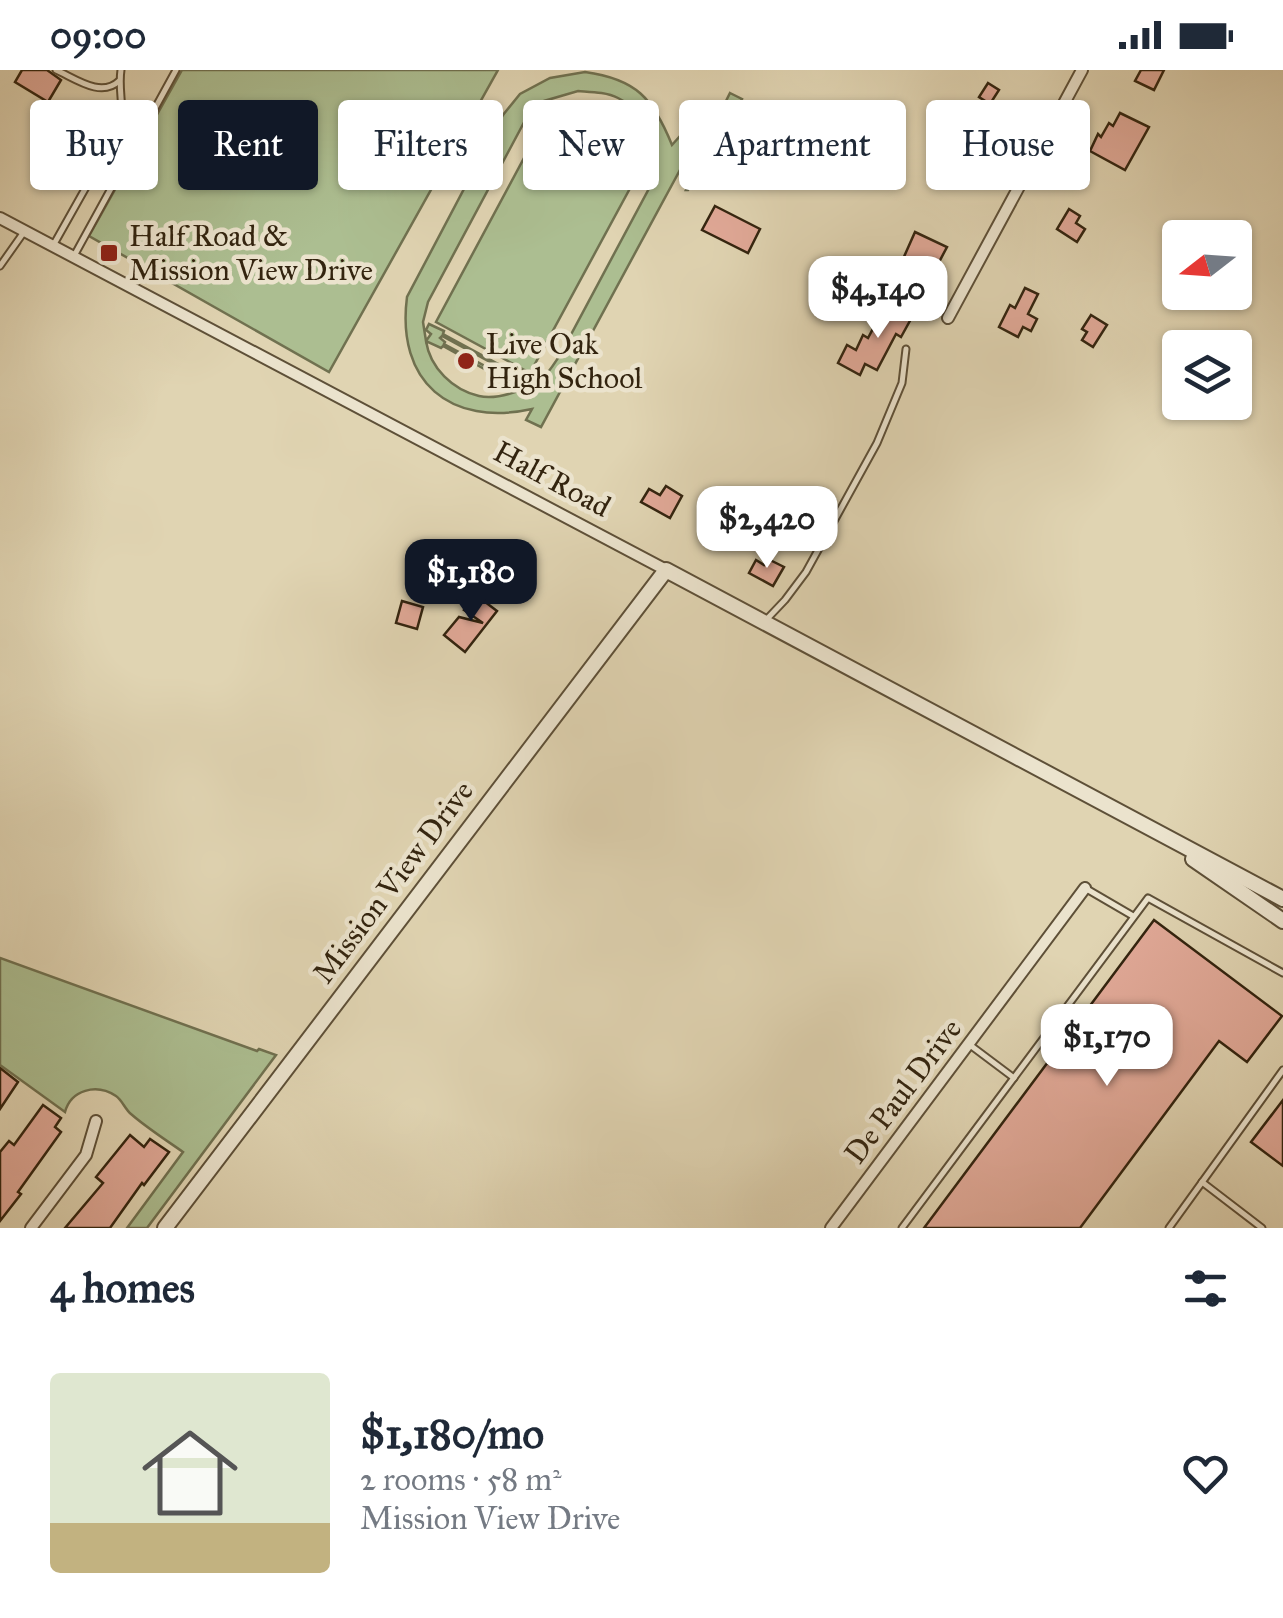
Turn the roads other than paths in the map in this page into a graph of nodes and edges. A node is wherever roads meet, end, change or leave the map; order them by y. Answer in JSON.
{"nodes":[{"id":1,"x":56,"y":70,"type":"edge"},
{"id":2,"x":122,"y":70,"type":"edge"},
{"id":3,"x":176,"y":70,"type":"edge"},
{"id":4,"x":1082,"y":70,"type":"edge"},
{"id":5,"x":119,"y":81,"type":"junction"},
{"id":6,"x":0,"y":218,"type":"edge"},
{"id":7,"x":25,"y":231,"type":"junction"},
{"id":8,"x":53,"y":246,"type":"junction"},
{"id":9,"x":74,"y":256,"type":"junction"},
{"id":10,"x":0,"y":266,"type":"edge"},
{"id":11,"x":948,"y":318,"type":"dead end"},
{"id":12,"x":906,"y":349,"type":"dead end"},
{"id":13,"x":666,"y":570,"type":"junction"},
{"id":14,"x":764,"y":622,"type":"junction"},
{"id":15,"x":1130,"y":816,"type":"junction"},
{"id":16,"x":1086,"y":888,"type":"joint"},
{"id":17,"x":1283,"y":899,"type":"edge"},
{"id":18,"x":1133,"y":916,"type":"junction"},
{"id":19,"x":1283,"y":921,"type":"edge"},
{"id":20,"x":1283,"y":973,"type":"edge"},
{"id":21,"x":970,"y":1044,"type":"junction"},
{"id":22,"x":1283,"y":1070,"type":"edge"},
{"id":23,"x":1014,"y":1078,"type":"junction"},
{"id":24,"x":96,"y":1120,"type":"dead end"},
{"id":25,"x":1202,"y":1182,"type":"junction"},
{"id":26,"x":32,"y":1228,"type":"edge"},
{"id":27,"x":166,"y":1228,"type":"edge"},
{"id":28,"x":832,"y":1228,"type":"edge"},
{"id":29,"x":902,"y":1228,"type":"edge"},
{"id":30,"x":1168,"y":1228,"type":"edge"},
{"id":31,"x":1262,"y":1228,"type":"edge"}],
"edges":[{"from":1,"to":5,"type":"lane"},
{"from":2,"to":5,"type":"lane"},
{"from":3,"to":9,"type":"lane"},
{"from":4,"to":11,"type":"street"},
{"from":5,"to":8,"type":"lane"},
{"from":6,"to":7,"type":"street","name":"Half Road"},
{"from":7,"to":8,"type":"street","name":"Half Road"},
{"from":7,"to":10,"type":"lane"},
{"from":8,"to":9,"type":"street","name":"Half Road"},
{"from":9,"to":13,"type":"street","name":"Half Road"},
{"from":12,"to":14,"type":"lane"},
{"from":13,"to":14,"type":"street","name":"Half Road"},
{"from":13,"to":27,"type":"street","name":"Mission View Drive"},
{"from":14,"to":15,"type":"street","name":"Half Road"},
{"from":15,"to":17,"type":"street","name":"Half Road"},
{"from":15,"to":19,"type":"street","name":"Half Road"},
{"from":16,"to":18,"type":"lane"},
{"from":16,"to":21,"type":"street","name":"De Paul Drive"},
{"from":18,"to":20,"type":"lane"},
{"from":18,"to":23,"type":"lane"},
{"from":21,"to":23,"type":"lane"},
{"from":21,"to":28,"type":"street","name":"De Paul Drive"},
{"from":22,"to":25,"type":"lane"},
{"from":23,"to":29,"type":"lane"},
{"from":24,"to":26,"type":"street"},
{"from":25,"to":30,"type":"lane"},
{"from":25,"to":31,"type":"lane"}]}
